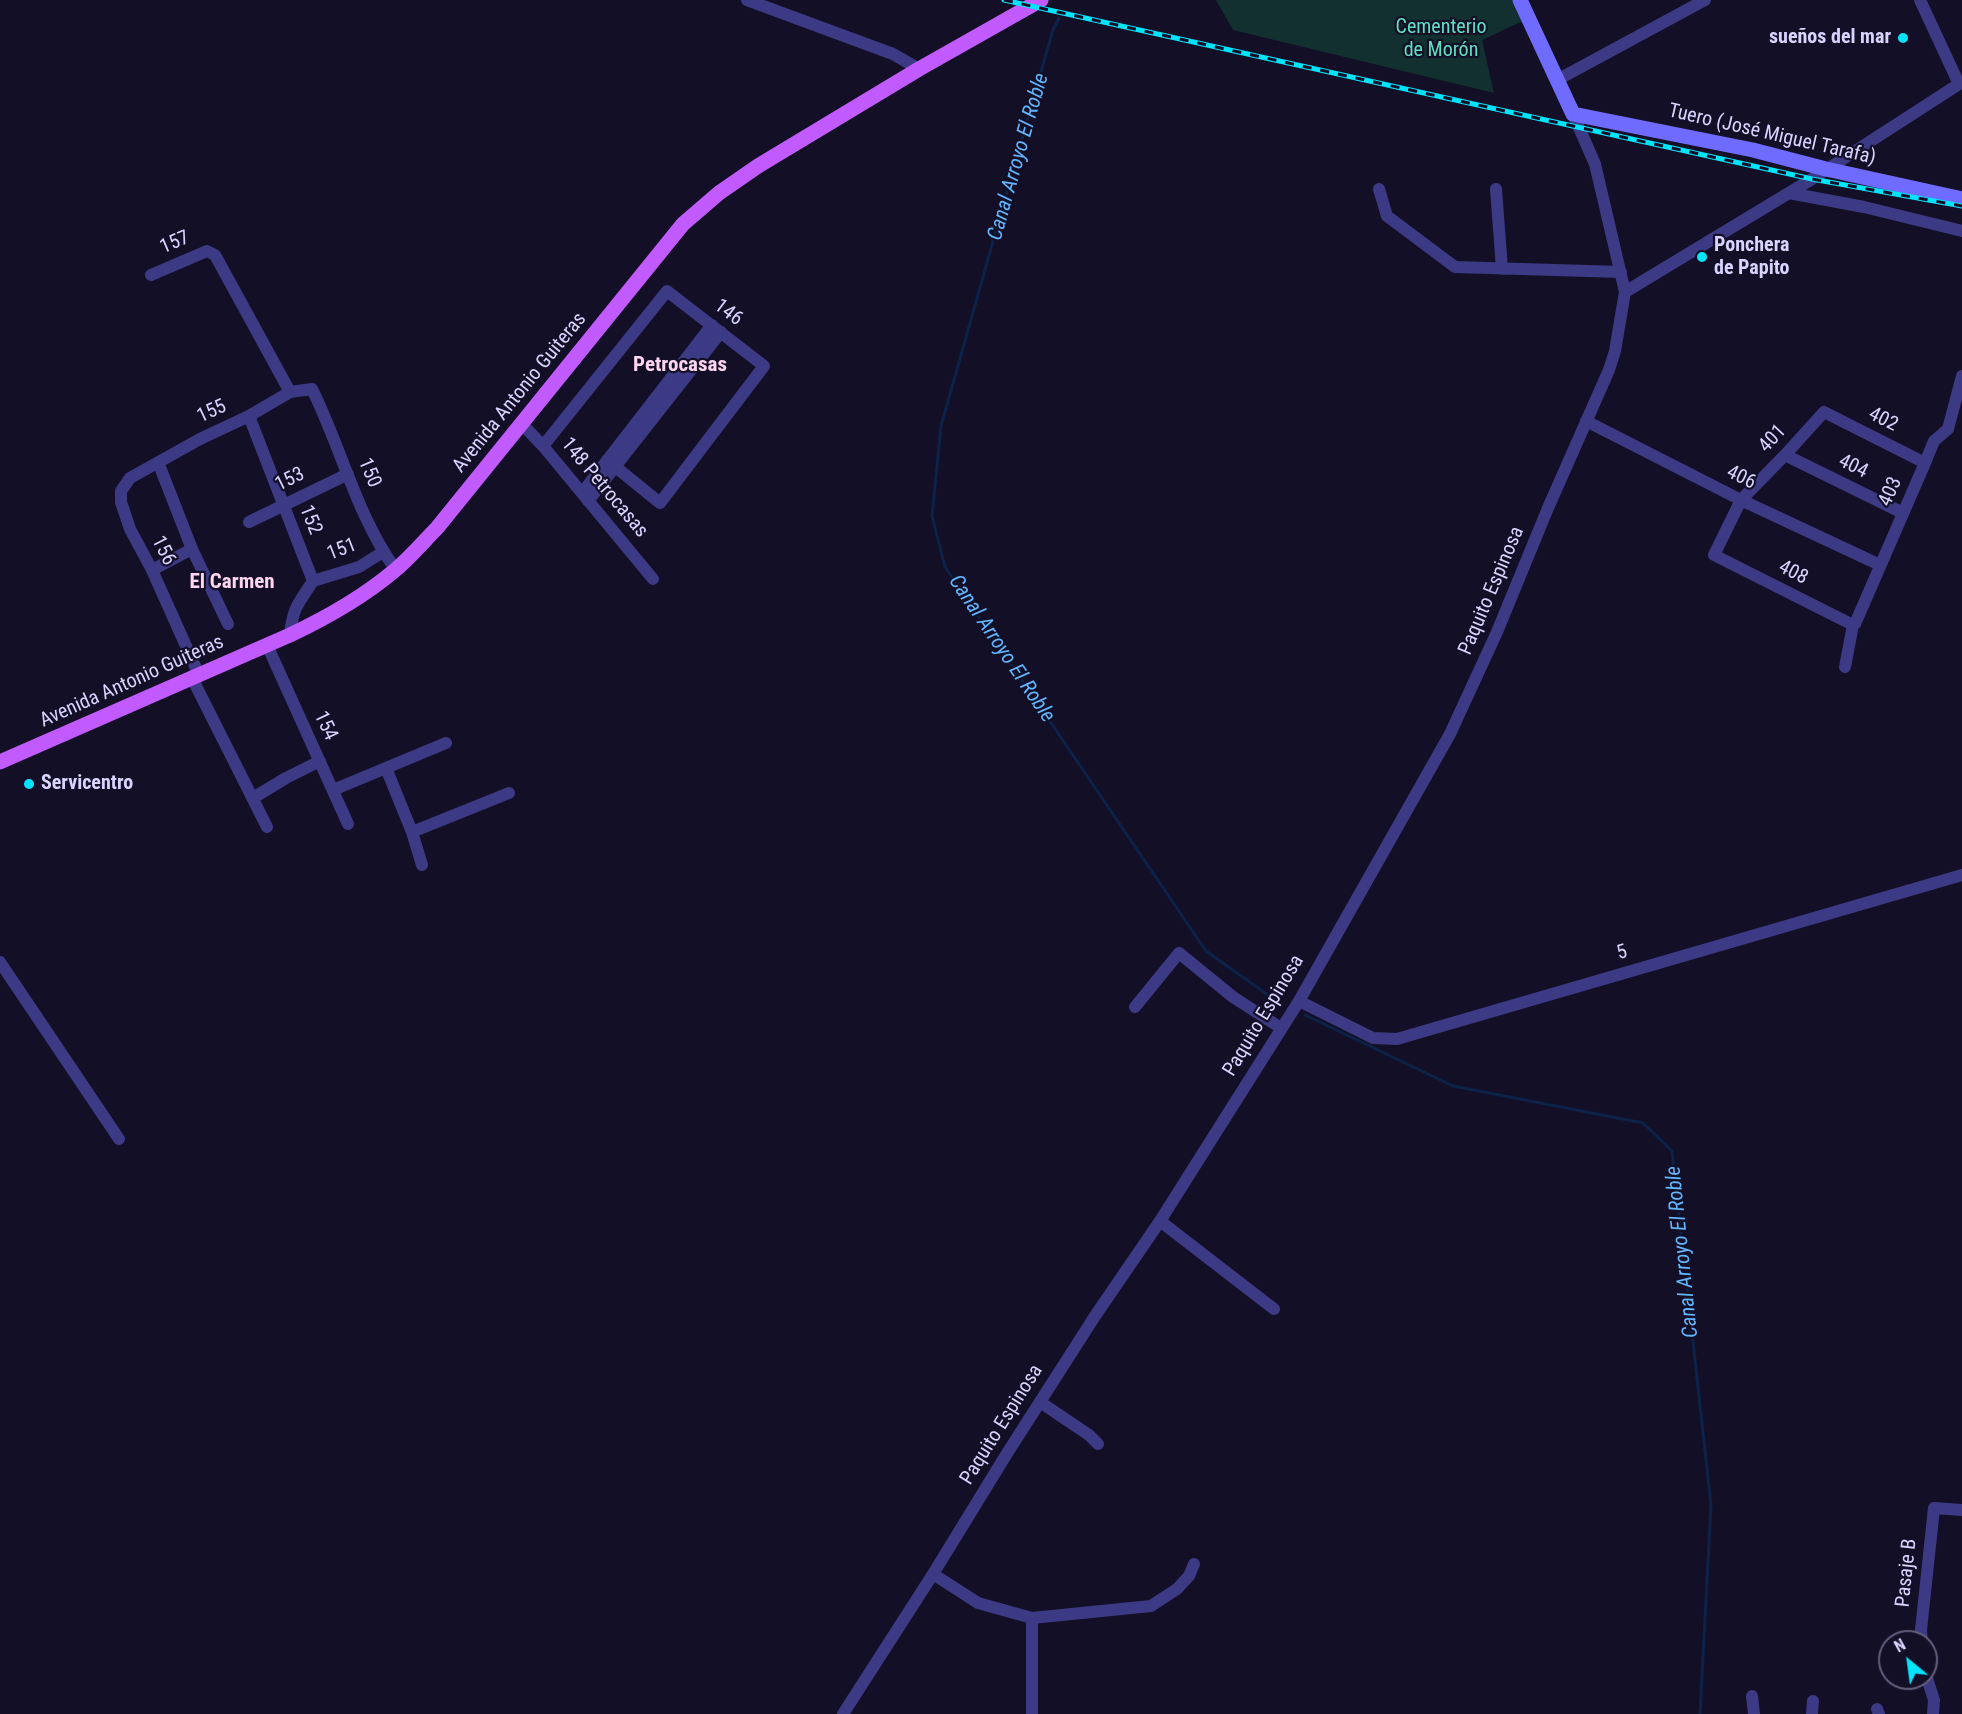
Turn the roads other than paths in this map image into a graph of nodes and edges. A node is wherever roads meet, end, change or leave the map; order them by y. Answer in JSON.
{"nodes":[{"id":1,"x":747,"y":0,"type":"edge"},
{"id":2,"x":1039,"y":0,"type":"edge"},
{"id":3,"x":1520,"y":0,"type":"edge"},
{"id":4,"x":1705,"y":0,"type":"edge"},
{"id":5,"x":1920,"y":0,"type":"edge"},
{"id":6,"x":919,"y":69,"type":"junction"},
{"id":7,"x":1557,"y":80,"type":"junction"},
{"id":8,"x":1960,"y":83,"type":"edge"},
{"id":9,"x":1573,"y":114,"type":"junction"},
{"id":10,"x":1826,"y":169,"type":"junction"},
{"id":11,"x":1379,"y":189,"type":"dead end"},
{"id":12,"x":1496,"y":189,"type":"dead end"},
{"id":13,"x":1789,"y":193,"type":"junction"},
{"id":14,"x":1962,"y":199,"type":"edge"},
{"id":15,"x":1962,"y":231,"type":"edge"},
{"id":16,"x":1502,"y":269,"type":"junction"},
{"id":17,"x":1621,"y":272,"type":"junction"},
{"id":18,"x":150,"y":275,"type":"dead end"},
{"id":19,"x":1625,"y":292,"type":"junction"},
{"id":20,"x":716,"y":329,"type":"junction"},
{"id":21,"x":1962,"y":376,"type":"edge"},
{"id":22,"x":312,"y":389,"type":"joint"},
{"id":23,"x":290,"y":392,"type":"junction"},
{"id":24,"x":1824,"y":412,"type":"joint"},
{"id":25,"x":249,"y":416,"type":"junction"},
{"id":26,"x":1586,"y":421,"type":"junction"},
{"id":27,"x":522,"y":424,"type":"junction"},
{"id":28,"x":543,"y":446,"type":"junction"},
{"id":29,"x":1785,"y":455,"type":"junction"},
{"id":30,"x":158,"y":462,"type":"junction"},
{"id":31,"x":611,"y":463,"type":"junction"},
{"id":32,"x":1925,"y":463,"type":"junction"},
{"id":33,"x":348,"y":474,"type":"junction"},
{"id":34,"x":130,"y":478,"type":"joint"},
{"id":35,"x":585,"y":497,"type":"junction"},
{"id":36,"x":1741,"y":500,"type":"junction"},
{"id":37,"x":283,"y":505,"type":"junction"},
{"id":38,"x":1903,"y":513,"type":"junction"},
{"id":39,"x":249,"y":522,"type":"dead end"},
{"id":40,"x":192,"y":549,"type":"junction"},
{"id":41,"x":382,"y":552,"type":"junction"},
{"id":42,"x":1714,"y":555,"type":"joint"},
{"id":43,"x":1880,"y":565,"type":"junction"},
{"id":44,"x":152,"y":570,"type":"junction"},
{"id":45,"x":396,"y":570,"type":"junction"},
{"id":46,"x":653,"y":579,"type":"dead end"},
{"id":47,"x":313,"y":581,"type":"junction"},
{"id":48,"x":228,"y":624,"type":"dead end"},
{"id":49,"x":1854,"y":625,"type":"junction"},
{"id":50,"x":290,"y":635,"type":"junction"},
{"id":51,"x":267,"y":645,"type":"junction"},
{"id":52,"x":1845,"y":667,"type":"dead end"},
{"id":53,"x":195,"y":677,"type":"junction"},
{"id":54,"x":446,"y":743,"type":"dead end"},
{"id":55,"x":320,"y":761,"type":"junction"},
{"id":56,"x":0,"y":762,"type":"edge"},
{"id":57,"x":386,"y":768,"type":"junction"},
{"id":58,"x":333,"y":790,"type":"junction"},
{"id":59,"x":508,"y":793,"type":"dead end"},
{"id":60,"x":253,"y":798,"type":"junction"},
{"id":61,"x":348,"y":824,"type":"dead end"},
{"id":62,"x":267,"y":827,"type":"dead end"},
{"id":63,"x":412,"y":832,"type":"junction"},
{"id":64,"x":422,"y":865,"type":"dead end"},
{"id":65,"x":1962,"y":875,"type":"edge"},
{"id":66,"x":0,"y":962,"type":"edge"},
{"id":67,"x":1299,"y":1001,"type":"junction"},
{"id":68,"x":1135,"y":1007,"type":"dead end"},
{"id":69,"x":1281,"y":1028,"type":"junction"},
{"id":70,"x":119,"y":1139,"type":"dead end"},
{"id":71,"x":1160,"y":1221,"type":"junction"},
{"id":72,"x":1274,"y":1309,"type":"dead end"},
{"id":73,"x":1040,"y":1402,"type":"junction"},
{"id":74,"x":1098,"y":1444,"type":"dead end"},
{"id":75,"x":1962,"y":1510,"type":"edge"},
{"id":76,"x":1194,"y":1564,"type":"dead end"},
{"id":77,"x":933,"y":1574,"type":"junction"},
{"id":78,"x":1032,"y":1618,"type":"junction"},
{"id":79,"x":1921,"y":1630,"type":"edge"},
{"id":80,"x":1931,"y":1690,"type":"edge"},
{"id":81,"x":1752,"y":1696,"type":"dead end"},
{"id":82,"x":1813,"y":1701,"type":"dead end"},
{"id":83,"x":843,"y":1714,"type":"edge"},
{"id":84,"x":1032,"y":1714,"type":"edge"},
{"id":85,"x":1754,"y":1714,"type":"edge"},
{"id":86,"x":1812,"y":1714,"type":"edge"},
{"id":87,"x":1933,"y":1714,"type":"edge"}],
"edges":[{"from":1,"to":6,"type":"street"},
{"from":2,"to":6,"type":"main road","name":"Avenida Antonio Guiteras"},
{"from":3,"to":7,"type":"main road"},
{"from":4,"to":7,"type":"street"},
{"from":5,"to":8,"type":"street"},
{"from":6,"to":27,"type":"main road","name":"Avenida Antonio Guiteras"},
{"from":7,"to":9,"type":"main road"},
{"from":8,"to":10,"type":"street"},
{"from":9,"to":10,"type":"main road","name":"Tuero (José Miguel Tarafa)"},
{"from":9,"to":17,"type":"street"},
{"from":10,"to":13,"type":"street"},
{"from":10,"to":14,"type":"main road","name":"Tuero (José Miguel Tarafa)"},
{"from":11,"to":16,"type":"street"},
{"from":12,"to":16,"type":"street"},
{"from":13,"to":15,"type":"street"},
{"from":13,"to":19,"type":"street"},
{"from":16,"to":17,"type":"street"},
{"from":17,"to":19,"type":"street"},
{"from":18,"to":23,"type":"street","name":"157"},
{"from":19,"to":26,"type":"street","name":"Paquito Espinosa"},
{"from":20,"to":28,"type":"street","name":"146"},
{"from":20,"to":31,"type":"street"},
{"from":20,"to":31,"type":"street","name":"146"},
{"from":21,"to":32,"type":"street","name":"403"},
{"from":22,"to":23,"type":"street","name":"155"},
{"from":22,"to":33,"type":"street","name":"150"},
{"from":23,"to":25,"type":"street","name":"155"},
{"from":24,"to":29,"type":"street","name":"401"},
{"from":24,"to":32,"type":"street","name":"402"},
{"from":25,"to":30,"type":"street","name":"155"},
{"from":25,"to":37,"type":"street","name":"152"},
{"from":26,"to":36,"type":"street","name":"406"},
{"from":26,"to":67,"type":"street","name":"Paquito Espinosa"},
{"from":27,"to":28,"type":"street","name":"148 Petrocasas"},
{"from":27,"to":45,"type":"main road","name":"Avenida Antonio Guiteras"},
{"from":28,"to":35,"type":"street","name":"148 Petrocasas"},
{"from":29,"to":36,"type":"street","name":"401"},
{"from":29,"to":38,"type":"street","name":"404"},
{"from":30,"to":34,"type":"street","name":"155"},
{"from":30,"to":40,"type":"street"},
{"from":31,"to":35,"type":"street"},
{"from":32,"to":38,"type":"street","name":"403"},
{"from":33,"to":37,"type":"street","name":"153"},
{"from":33,"to":41,"type":"street","name":"150"},
{"from":34,"to":44,"type":"street","name":"156"},
{"from":35,"to":46,"type":"street","name":"148 Petrocasas"},
{"from":36,"to":42,"type":"street","name":"401"},
{"from":36,"to":43,"type":"street","name":"406"},
{"from":37,"to":39,"type":"street","name":"153"},
{"from":37,"to":47,"type":"street","name":"152"},
{"from":38,"to":43,"type":"street","name":"403"},
{"from":40,"to":44,"type":"street"},
{"from":40,"to":48,"type":"street"},
{"from":41,"to":45,"type":"street","name":"150"},
{"from":41,"to":47,"type":"street","name":"151"},
{"from":42,"to":49,"type":"street","name":"408"},
{"from":43,"to":49,"type":"street","name":"403"},
{"from":44,"to":53,"type":"street","name":"156"},
{"from":45,"to":50,"type":"main road","name":"Avenida Antonio Guiteras"},
{"from":47,"to":50,"type":"street"},
{"from":49,"to":52,"type":"street","name":"403"},
{"from":50,"to":51,"type":"main road","name":"Avenida Antonio Guiteras"},
{"from":51,"to":53,"type":"main road","name":"Avenida Antonio Guiteras"},
{"from":51,"to":55,"type":"street","name":"154"},
{"from":53,"to":56,"type":"main road","name":"Avenida Antonio Guiteras"},
{"from":53,"to":60,"type":"street","name":"156"},
{"from":54,"to":57,"type":"street"},
{"from":55,"to":58,"type":"street","name":"154"},
{"from":55,"to":60,"type":"street"},
{"from":57,"to":58,"type":"street"},
{"from":57,"to":63,"type":"street"},
{"from":58,"to":61,"type":"street","name":"154"},
{"from":59,"to":63,"type":"street"},
{"from":60,"to":62,"type":"street","name":"156"},
{"from":63,"to":64,"type":"street"},
{"from":65,"to":67,"type":"street","name":"5"},
{"from":66,"to":70,"type":"street"},
{"from":67,"to":69,"type":"street","name":"Paquito Espinosa"},
{"from":68,"to":69,"type":"street"},
{"from":69,"to":71,"type":"street","name":"Paquito Espinosa"},
{"from":71,"to":72,"type":"street"},
{"from":71,"to":73,"type":"street","name":"Paquito Espinosa"},
{"from":73,"to":74,"type":"street"},
{"from":73,"to":77,"type":"street","name":"Paquito Espinosa"},
{"from":75,"to":79,"type":"street","name":"Pasaje B"},
{"from":76,"to":78,"type":"street"},
{"from":77,"to":78,"type":"street"},
{"from":77,"to":83,"type":"street","name":"Paquito Espinosa"},
{"from":78,"to":84,"type":"street"},
{"from":80,"to":87,"type":"street"},
{"from":81,"to":85,"type":"street"},
{"from":82,"to":86,"type":"street"}]}
